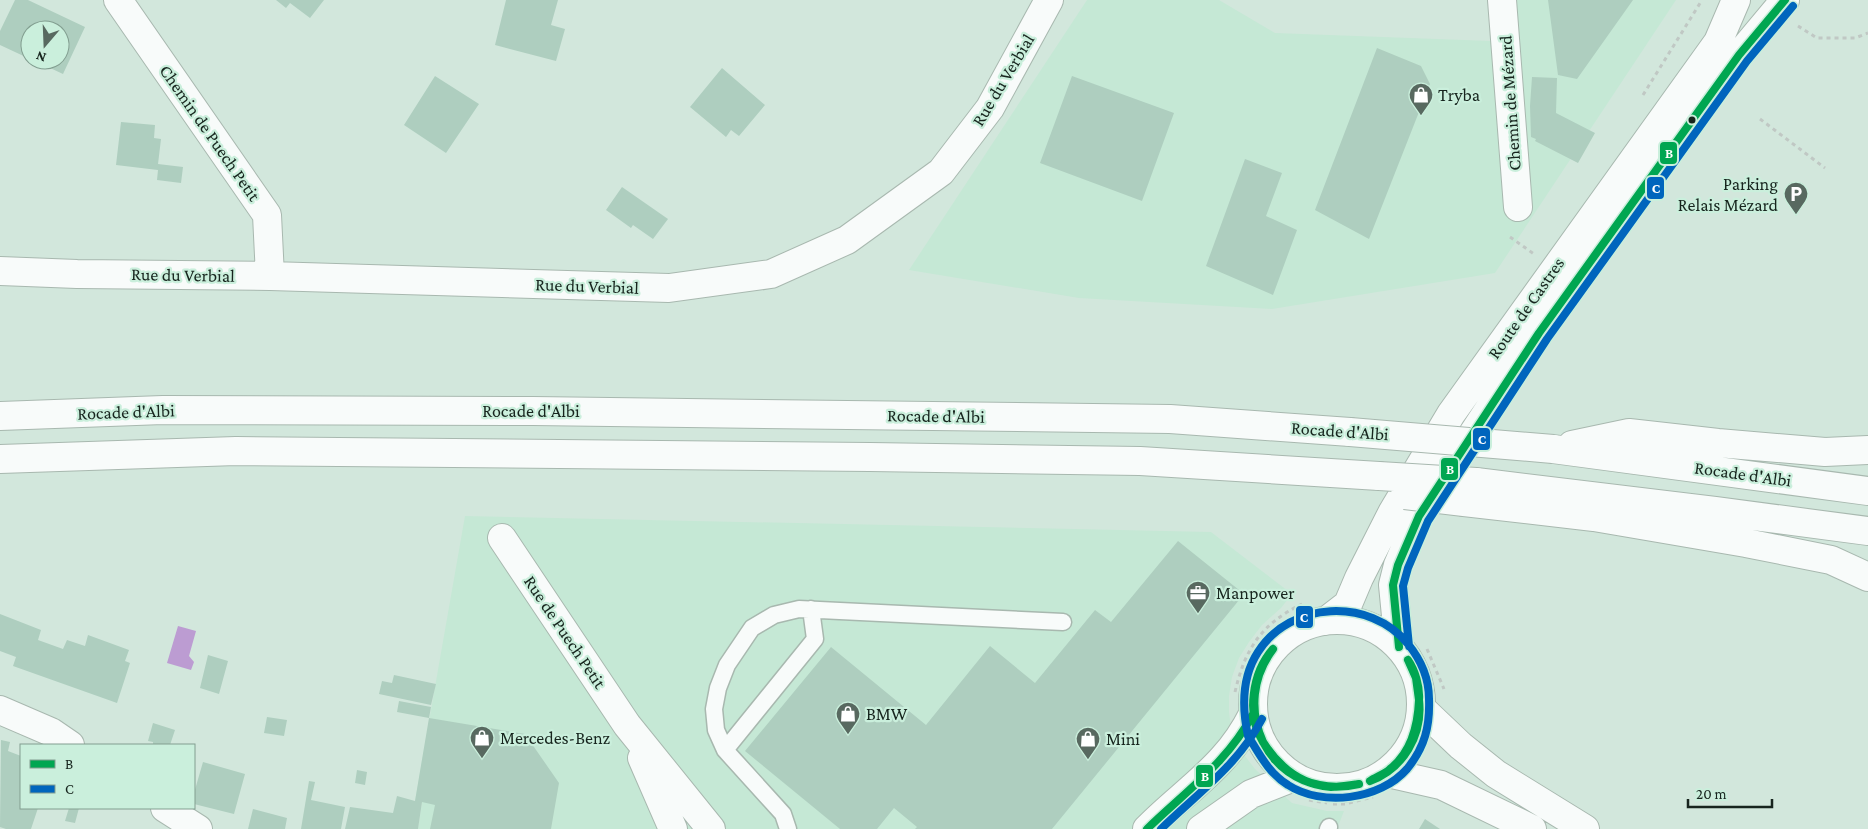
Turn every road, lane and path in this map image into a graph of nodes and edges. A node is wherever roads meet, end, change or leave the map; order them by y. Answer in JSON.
{"nodes":[{"id":1,"x":118,"y":0,"type":"edge"},
{"id":2,"x":1049,"y":0,"type":"edge"},
{"id":3,"x":1502,"y":0,"type":"edge"},
{"id":4,"x":1736,"y":0,"type":"edge"},
{"id":5,"x":1779,"y":6,"type":"edge"},
{"id":6,"x":1868,"y":33,"type":"edge"},
{"id":7,"x":1760,"y":119,"type":"dead end"},
{"id":8,"x":1825,"y":168,"type":"dead end"},
{"id":9,"x":1518,"y":207,"type":"dead end"},
{"id":10,"x":1510,"y":237,"type":"dead end"},
{"id":11,"x":1536,"y":255,"type":"dead end"},
{"id":12,"x":0,"y":271,"type":"edge"},
{"id":13,"x":270,"y":276,"type":"junction"},
{"id":14,"x":0,"y":416,"type":"edge"},
{"id":15,"x":1553,"y":449,"type":"junction"},
{"id":16,"x":1868,"y":450,"type":"edge"},
{"id":17,"x":0,"y":459,"type":"edge"},
{"id":18,"x":1868,"y":490,"type":"edge"},
{"id":19,"x":1470,"y":492,"type":"junction"},
{"id":20,"x":1868,"y":531,"type":"edge"},
{"id":21,"x":502,"y":538,"type":"dead end"},
{"id":22,"x":1868,"y":576,"type":"edge"},
{"id":23,"x":811,"y":609,"type":"junction"},
{"id":24,"x":1326,"y":621,"type":"junction"},
{"id":25,"x":1063,"y":622,"type":"dead end"},
{"id":26,"x":1399,"y":647,"type":"junction"},
{"id":27,"x":1426,"y":647,"type":"dead end"},
{"id":28,"x":1444,"y":691,"type":"dead end"},
{"id":29,"x":1421,"y":708,"type":"junction"},
{"id":30,"x":0,"y":710,"type":"edge"},
{"id":31,"x":1253,"y":714,"type":"junction"},
{"id":32,"x":627,"y":725,"type":"junction"},
{"id":33,"x":69,"y":744,"type":"edge"},
{"id":34,"x":724,"y":750,"type":"junction"},
{"id":35,"x":1382,"y":785,"type":"junction"},
{"id":36,"x":1299,"y":788,"type":"junction"},
{"id":37,"x":167,"y":809,"type":"edge"},
{"id":38,"x":198,"y":829,"type":"edge"},
{"id":39,"x":673,"y":829,"type":"edge"},
{"id":40,"x":711,"y":829,"type":"edge"},
{"id":41,"x":788,"y":829,"type":"edge"},
{"id":42,"x":1147,"y":829,"type":"edge"},
{"id":43,"x":1202,"y":829,"type":"edge"},
{"id":44,"x":1532,"y":829,"type":"edge"},
{"id":45,"x":1585,"y":829,"type":"edge"}],
"edges":[{"from":1,"to":13,"type":"main road","name":"Chemin de Puech Petit"},
{"from":2,"to":13,"type":"main road","name":"Rue du Verbial"},
{"from":3,"to":9,"type":"main road","name":"Chemin de Mézard"},
{"from":4,"to":24,"type":"main road","name":"Route de Castres"},
{"from":5,"to":6,"type":"path"},
{"from":5,"to":26,"type":"main road","name":"Route de Castres"},
{"from":7,"to":8,"type":"path"},
{"from":10,"to":11,"type":"path"},
{"from":12,"to":13,"type":"main road","name":"Rue du Verbial"},
{"from":14,"to":15,"type":"main road","name":"Rocade d'Albi","bridge":true},
{"from":15,"to":16,"type":"main road"},
{"from":15,"to":18,"type":"main road","name":"Rocade d'Albi"},
{"from":17,"to":19,"type":"main road","bridge":true},
{"from":19,"to":20,"type":"main road"},
{"from":19,"to":22,"type":"main road"},
{"from":21,"to":32,"type":"main road","name":"Rue de Puech Petit"},
{"from":23,"to":25,"type":"lane"},
{"from":23,"to":34,"type":"lane"},
{"from":23,"to":34,"type":"lane"},
{"from":24,"to":26,"type":"main road"},
{"from":24,"to":31,"type":"main road"},
{"from":26,"to":29,"type":"main road"},
{"from":27,"to":28,"type":"path"},
{"from":29,"to":35,"type":"main road"},
{"from":29,"to":45,"type":"main road"},
{"from":30,"to":33,"type":"main road"},
{"from":31,"to":36,"type":"main road"},
{"from":31,"to":42,"type":"main road"},
{"from":32,"to":39,"type":"main road","name":"Rue de Puech Petit"},
{"from":32,"to":40,"type":"main road","name":"Rue de Puech Petit"},
{"from":34,"to":41,"type":"lane"},
{"from":35,"to":36,"type":"main road"},
{"from":35,"to":36,"type":"path"},
{"from":35,"to":44,"type":"main road"},
{"from":36,"to":43,"type":"main road"},
{"from":37,"to":38,"type":"main road"}]}
